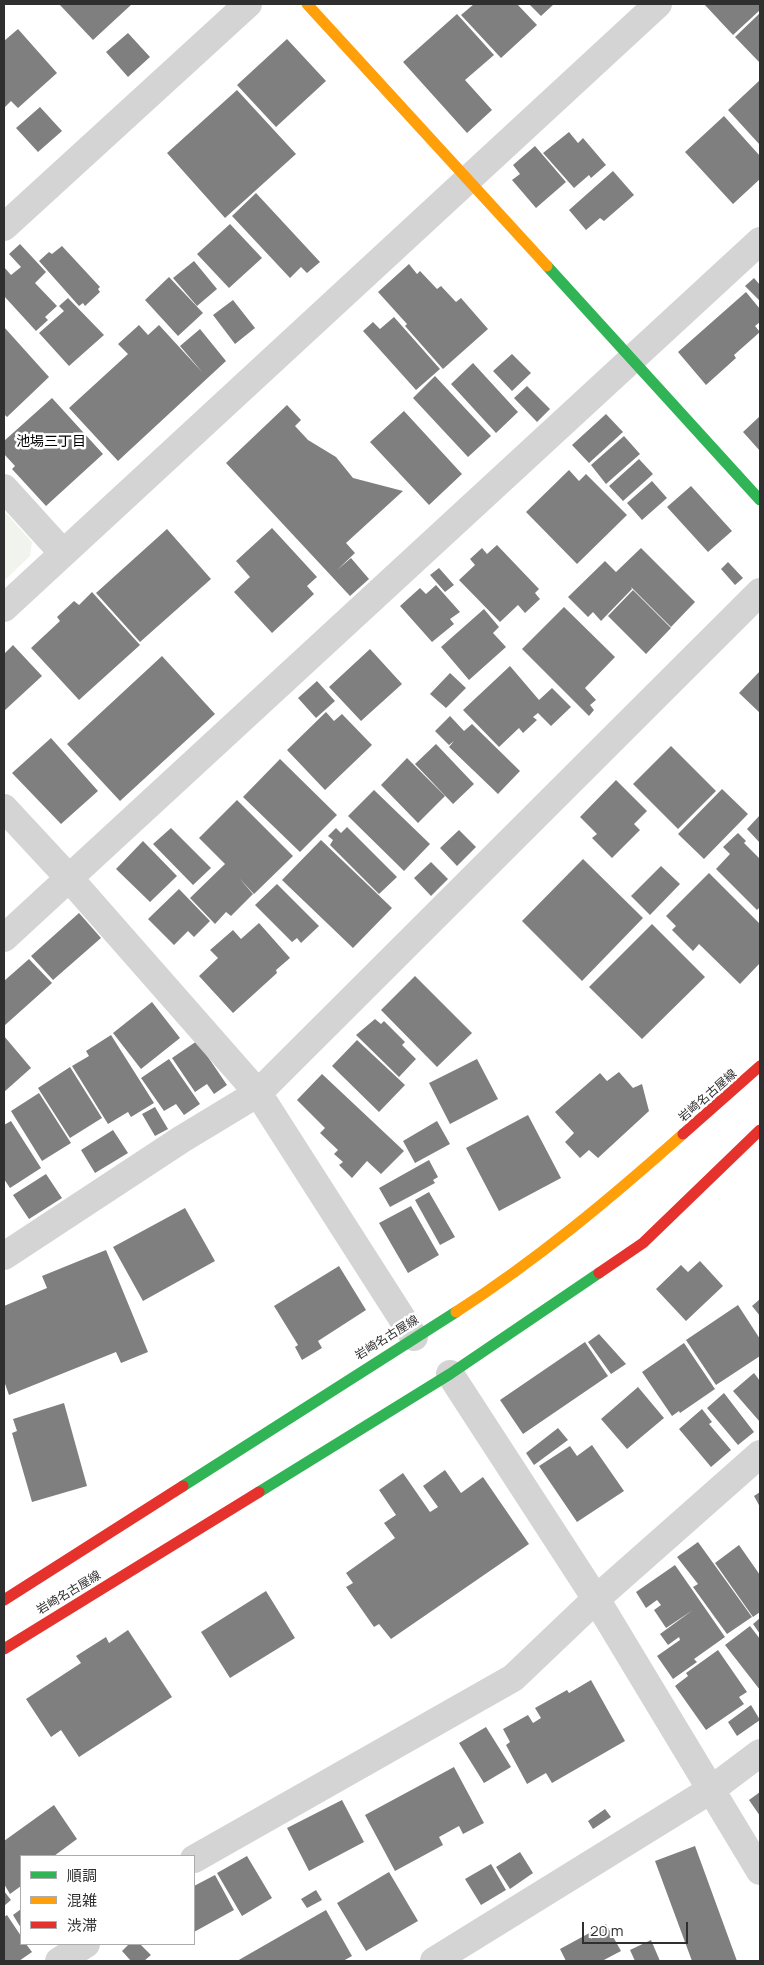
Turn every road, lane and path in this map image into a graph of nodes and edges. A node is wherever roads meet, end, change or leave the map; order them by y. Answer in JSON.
{"nodes":[{"id":1,"x":248,"y":4,"type":"edge"},
{"id":2,"x":307,"y":4,"type":"edge"},
{"id":3,"x":658,"y":4,"type":"edge"},
{"id":4,"x":467,"y":180,"type":"junction"},
{"id":5,"x":4,"y":226,"type":"edge"},
{"id":6,"x":760,"y":241,"type":"edge"},
{"id":7,"x":632,"y":360,"type":"junction"},
{"id":8,"x":4,"y":488,"type":"edge"},
{"id":9,"x":760,"y":500,"type":"edge"},
{"id":10,"x":63,"y":553,"type":"junction"},
{"id":11,"x":760,"y":592,"type":"edge"},
{"id":12,"x":4,"y":608,"type":"edge"},
{"id":13,"x":4,"y":808,"type":"edge"},
{"id":14,"x":69,"y":878,"type":"junction"},
{"id":15,"x":4,"y":938,"type":"edge"},
{"id":16,"x":760,"y":1066,"type":"edge"},
{"id":17,"x":258,"y":1093,"type":"junction"},
{"id":18,"x":760,"y":1130,"type":"edge"},
{"id":19,"x":4,"y":1256,"type":"edge"},
{"id":20,"x":414,"y":1337,"type":"junction"},
{"id":21,"x":450,"y":1374,"type":"junction"},
{"id":22,"x":760,"y":1454,"type":"edge"},
{"id":23,"x":596,"y":1599,"type":"junction"},
{"id":24,"x":4,"y":1600,"type":"edge"},
{"id":25,"x":4,"y":1649,"type":"edge"},
{"id":26,"x":760,"y":1753,"type":"edge"},
{"id":27,"x":712,"y":1789,"type":"junction"},
{"id":28,"x":195,"y":1858,"type":"edge"},
{"id":29,"x":760,"y":1871,"type":"edge"},
{"id":30,"x":84,"y":1945,"type":"edge"},
{"id":31,"x":59,"y":1961,"type":"edge"},
{"id":32,"x":434,"y":1961,"type":"edge"}],
"edges":[{"from":1,"to":5,"type":"street"},
{"from":2,"to":4,"type":"main road"},
{"from":3,"to":4,"type":"street"},
{"from":4,"to":7,"type":"main road"},
{"from":4,"to":10,"type":"street"},
{"from":6,"to":7,"type":"street"},
{"from":7,"to":9,"type":"main road"},
{"from":7,"to":14,"type":"street"},
{"from":8,"to":10,"type":"street"},
{"from":10,"to":12,"type":"street"},
{"from":11,"to":17,"type":"street"},
{"from":13,"to":14,"type":"street"},
{"from":14,"to":15,"type":"street"},
{"from":14,"to":17,"type":"street"},
{"from":16,"to":20,"type":"main road","name":"岩崎名古屋線"},
{"from":17,"to":19,"type":"street"},
{"from":17,"to":20,"type":"street"},
{"from":18,"to":21,"type":"main road","name":"岩崎名古屋線"},
{"from":20,"to":24,"type":"main road","name":"岩崎名古屋線"},
{"from":21,"to":23,"type":"street"},
{"from":21,"to":25,"type":"main road","name":"岩崎名古屋線"},
{"from":22,"to":23,"type":"street"},
{"from":23,"to":27,"type":"street"},
{"from":23,"to":28,"type":"street"},
{"from":26,"to":27,"type":"street"},
{"from":27,"to":29,"type":"street"},
{"from":27,"to":32,"type":"street"},
{"from":30,"to":31,"type":"street"}]}
